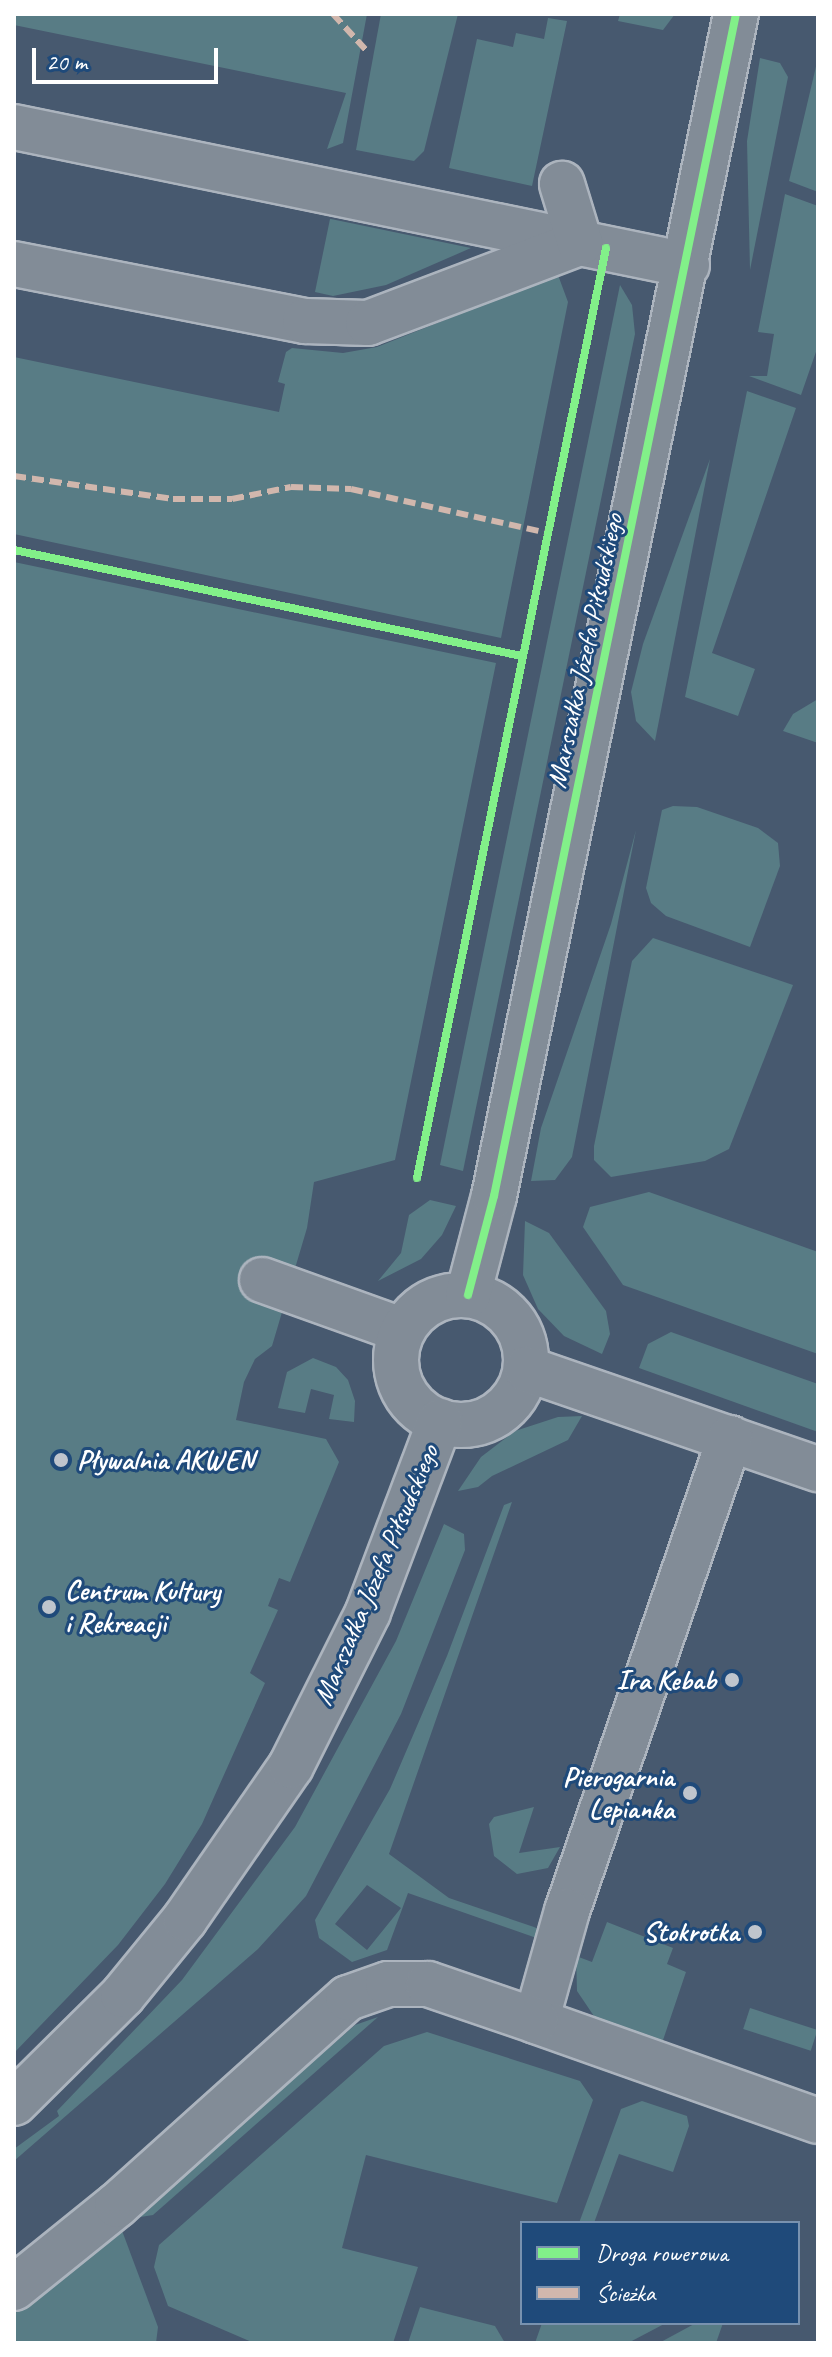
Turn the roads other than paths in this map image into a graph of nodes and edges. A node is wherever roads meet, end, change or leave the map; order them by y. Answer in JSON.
{"nodes":[{"id":1,"x":736,"y":14,"type":"edge"},
{"id":2,"x":14,"y":127,"type":"edge"},
{"id":3,"x":562,"y":184,"type":"dead end"},
{"id":4,"x":580,"y":243,"type":"junction"},
{"id":5,"x":14,"y":264,"type":"edge"},
{"id":6,"x":687,"y":265,"type":"junction"},
{"id":7,"x":262,"y":1280,"type":"dead end"},
{"id":8,"x":468,"y":1295,"type":"junction"},
{"id":9,"x":402,"y":1330,"type":"junction"},
{"id":10,"x":527,"y":1369,"type":"junction"},
{"id":11,"x":440,"y":1421,"type":"junction"},
{"id":12,"x":730,"y":1438,"type":"junction"},
{"id":13,"x":818,"y":1469,"type":"edge"},
{"id":14,"x":536,"y":2021,"type":"junction"},
{"id":15,"x":14,"y":2103,"type":"edge"},
{"id":16,"x":818,"y":2121,"type":"edge"},
{"id":17,"x":14,"y":2288,"type":"edge"}],
"edges":[{"from":1,"to":6,"type":"street","name":"Marszałka Józefa Piłsudskiego"},
{"from":2,"to":4,"type":"street"},
{"from":3,"to":4,"type":"street"},
{"from":4,"to":5,"type":"street"},
{"from":4,"to":6,"type":"street"},
{"from":6,"to":8,"type":"street","name":"Marszałka Józefa Piłsudskiego"},
{"from":7,"to":9,"type":"street"},
{"from":8,"to":9,"type":"street"},
{"from":8,"to":10,"type":"street"},
{"from":9,"to":11,"type":"street"},
{"from":10,"to":11,"type":"street"},
{"from":10,"to":12,"type":"street"},
{"from":11,"to":15,"type":"street","name":"Marszałka Józefa Piłsudskiego"},
{"from":12,"to":13,"type":"street"},
{"from":12,"to":14,"type":"street"},
{"from":14,"to":16,"type":"street"},
{"from":14,"to":17,"type":"street"}]}
